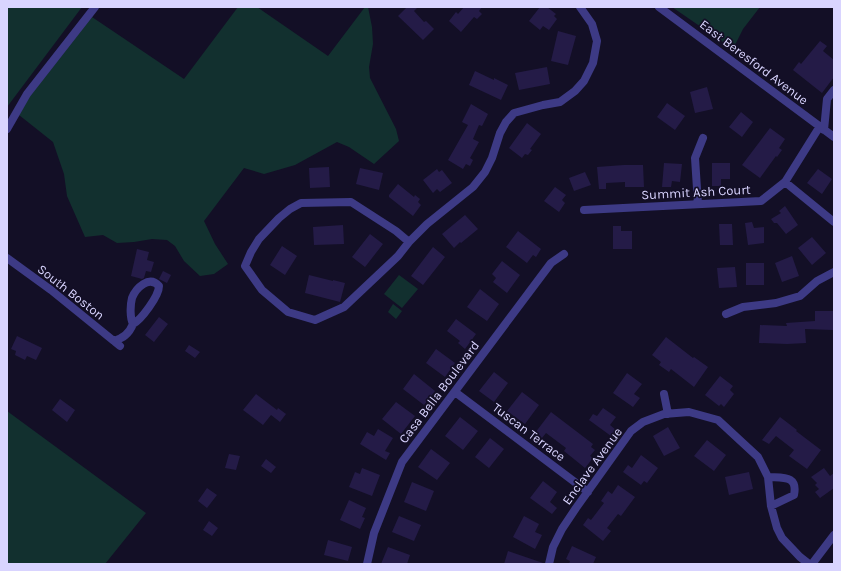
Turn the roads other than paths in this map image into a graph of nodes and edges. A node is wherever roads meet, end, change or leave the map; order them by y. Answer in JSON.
{"nodes":[{"id":1,"x":95,"y":7,"type":"edge"},
{"id":2,"x":580,"y":7,"type":"edge"},
{"id":3,"x":659,"y":7,"type":"edge"},
{"id":4,"x":834,"y":90,"type":"edge"},
{"id":5,"x":822,"y":128,"type":"junction"},
{"id":6,"x":7,"y":129,"type":"edge"},
{"id":7,"x":834,"y":137,"type":"edge"},
{"id":8,"x":702,"y":138,"type":"dead end"},
{"id":9,"x":785,"y":182,"type":"junction"},
{"id":10,"x":698,"y":204,"type":"junction"},
{"id":11,"x":584,"y":210,"type":"dead end"},
{"id":12,"x":834,"y":222,"type":"edge"},
{"id":13,"x":409,"y":242,"type":"junction"},
{"id":14,"x":564,"y":254,"type":"dead end"},
{"id":15,"x":7,"y":258,"type":"edge"},
{"id":16,"x":834,"y":272,"type":"edge"},
{"id":17,"x":726,"y":314,"type":"dead end"},
{"id":18,"x":133,"y":324,"type":"junction"},
{"id":19,"x":455,"y":392,"type":"junction"},
{"id":20,"x":664,"y":394,"type":"dead end"},
{"id":21,"x":668,"y":414,"type":"junction"},
{"id":22,"x":768,"y":477,"type":"junction"},
{"id":23,"x":588,"y":492,"type":"junction"},
{"id":24,"x":770,"y":506,"type":"junction"},
{"id":25,"x":834,"y":535,"type":"edge"},
{"id":26,"x":367,"y":564,"type":"edge"},
{"id":27,"x":549,"y":564,"type":"edge"},
{"id":28,"x":811,"y":564,"type":"edge"}],
"edges":[{"from":1,"to":6,"type":"street"},
{"from":2,"to":13,"type":"street"},
{"from":3,"to":5,"type":"street","name":"East Beresford Avenue"},
{"from":4,"to":5,"type":"street"},
{"from":5,"to":7,"type":"street","name":"East Beresford Avenue"},
{"from":5,"to":9,"type":"street","name":"Summit Ash Court"},
{"from":8,"to":10,"type":"street"},
{"from":9,"to":10,"type":"street","name":"Summit Ash Court"},
{"from":9,"to":12,"type":"street"},
{"from":10,"to":11,"type":"street","name":"Summit Ash Court"},
{"from":13,"to":13,"type":"street"},
{"from":14,"to":19,"type":"street","name":"Casa Bella Boulevard"},
{"from":15,"to":18,"type":"street","name":"South Boston"},
{"from":16,"to":17,"type":"street"},
{"from":18,"to":18,"type":"street"},
{"from":19,"to":23,"type":"street","name":"Tuscan Terrace"},
{"from":19,"to":26,"type":"street","name":"Casa Bella Boulevard"},
{"from":20,"to":21,"type":"street"},
{"from":21,"to":22,"type":"street","name":"Enclave Avenue"},
{"from":21,"to":23,"type":"street","name":"Enclave Avenue"},
{"from":22,"to":24,"type":"street","name":"Enclave Avenue"},
{"from":22,"to":24,"type":"street"},
{"from":23,"to":27,"type":"street","name":"Enclave Avenue"},
{"from":24,"to":28,"type":"street","name":"Enclave Avenue"},
{"from":25,"to":28,"type":"street"}]}
